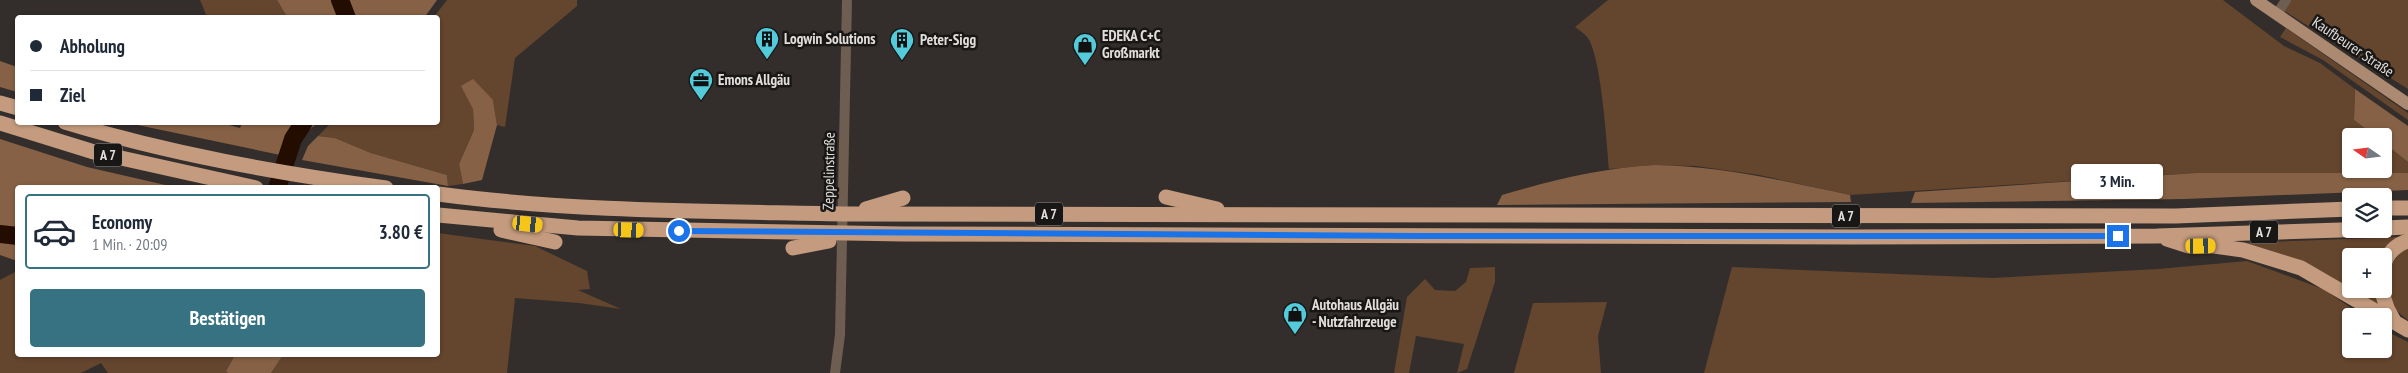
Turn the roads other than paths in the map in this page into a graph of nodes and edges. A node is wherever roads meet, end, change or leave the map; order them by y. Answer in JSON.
{"nodes":[{"id":1,"x":847,"y":0,"type":"edge"},
{"id":2,"x":2256,"y":0,"type":"edge"},
{"id":3,"x":2286,"y":0,"type":"edge"},
{"id":4,"x":2277,"y":14,"type":"junction"},
{"id":5,"x":0,"y":103,"type":"edge"},
{"id":6,"x":2408,"y":104,"type":"edge"},
{"id":7,"x":15,"y":107,"type":"edge"},
{"id":8,"x":0,"y":123,"type":"edge"},
{"id":9,"x":75,"y":125,"type":"edge"},
{"id":10,"x":242,"y":185,"type":"edge"},
{"id":11,"x":364,"y":185,"type":"edge"},
{"id":12,"x":440,"y":194,"type":"edge"},
{"id":13,"x":903,"y":198,"type":"dead end"},
{"id":14,"x":1166,"y":198,"type":"dead end"},
{"id":15,"x":2392,"y":208,"type":"edge"},
{"id":16,"x":2408,"y":208,"type":"edge"},
{"id":17,"x":2342,"y":209,"type":"edge"},
{"id":18,"x":440,"y":214,"type":"edge"},
{"id":19,"x":850,"y":214,"type":"junction"},
{"id":20,"x":1247,"y":215,"type":"junction"},
{"id":21,"x":477,"y":219,"type":"junction"},
{"id":22,"x":2408,"y":227,"type":"edge"},
{"id":23,"x":2392,"y":228,"type":"edge"},
{"id":24,"x":2342,"y":230,"type":"edge"},
{"id":25,"x":903,"y":234,"type":"junction"},
{"id":26,"x":2156,"y":236,"type":"junction"},
{"id":27,"x":2408,"y":240,"type":"edge"},
{"id":28,"x":555,"y":242,"type":"dead end"},
{"id":29,"x":793,"y":248,"type":"dead end"},
{"id":30,"x":2392,"y":250,"type":"edge"},
{"id":31,"x":2384,"y":298,"type":"edge"},
{"id":32,"x":2402,"y":326,"type":"edge"},
{"id":33,"x":835,"y":373,"type":"edge"}],
"edges":[{"from":1,"to":33,"type":"street","name":"Zeppelinstraße"},
{"from":2,"to":4,"type":"main road","name":"Kaufbeurer Straße"},
{"from":3,"to":4,"type":"street"},
{"from":4,"to":6,"type":"main road","name":"Kaufbeurer Straße"},
{"from":5,"to":7,"type":"highway"},
{"from":8,"to":10,"type":"highway","number":"A 7"},
{"from":9,"to":11,"type":"highway","number":"A 7"},
{"from":12,"to":19,"type":"highway","number":"A 7"},
{"from":13,"to":19,"type":"highway"},
{"from":14,"to":20,"type":"highway"},
{"from":15,"to":16,"type":"highway"},
{"from":17,"to":20,"type":"highway","number":"A 7"},
{"from":18,"to":21,"type":"highway","number":"A 7"},
{"from":19,"to":20,"type":"highway","number":"A 7"},
{"from":21,"to":25,"type":"highway","number":"A 7"},
{"from":21,"to":28,"type":"highway"},
{"from":22,"to":23,"type":"highway"},
{"from":24,"to":26,"type":"highway","number":"A 7"},
{"from":25,"to":26,"type":"highway","number":"A 7"},
{"from":25,"to":29,"type":"highway"},
{"from":26,"to":32,"type":"highway"},
{"from":27,"to":30,"type":"highway"},
{"from":31,"to":32,"type":"highway"}]}
